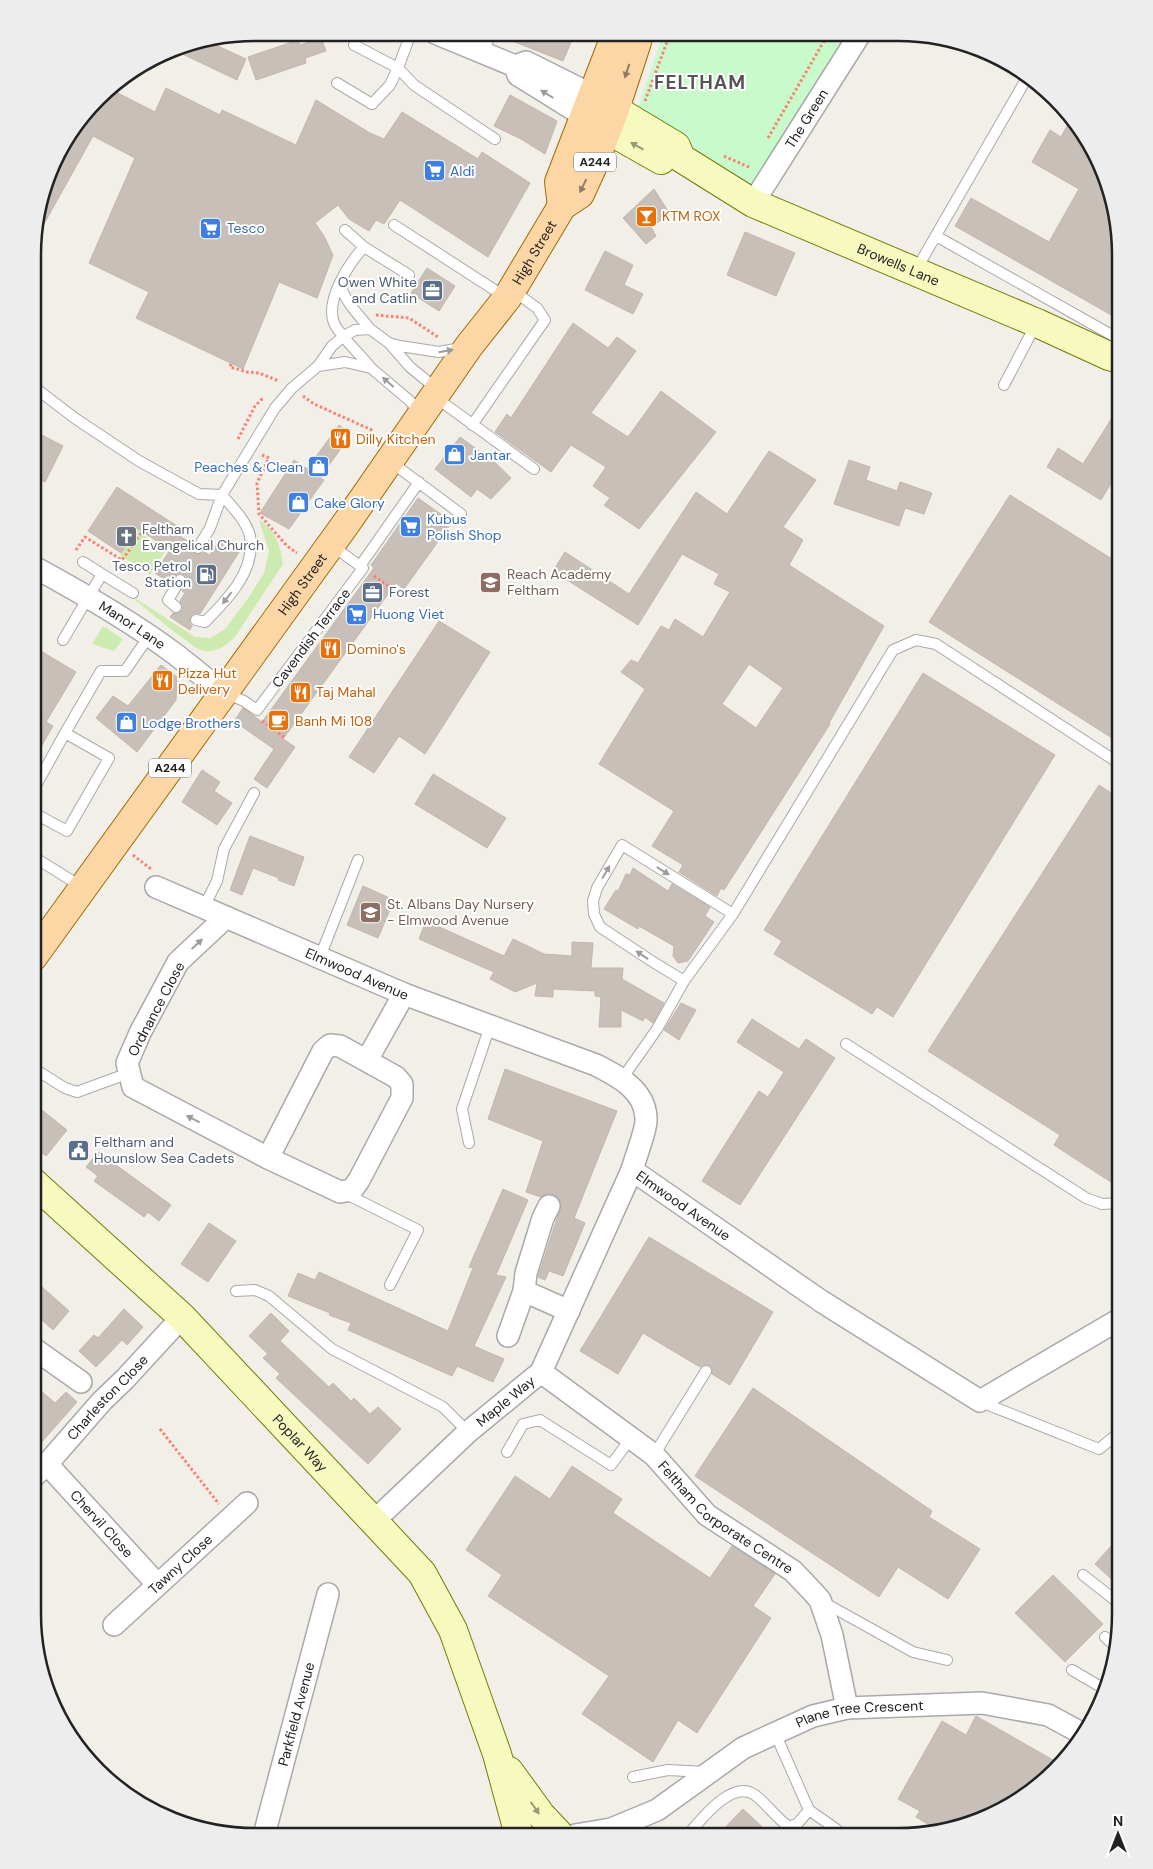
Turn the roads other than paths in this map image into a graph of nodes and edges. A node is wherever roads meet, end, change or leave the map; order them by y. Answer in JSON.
{"nodes":[{"id":1,"x":408,"y":41,"type":"edge"},
{"id":2,"x":613,"y":41,"type":"edge"},
{"id":3,"x":637,"y":41,"type":"edge"},
{"id":4,"x":856,"y":41,"type":"edge"},
{"id":5,"x":487,"y":43,"type":"edge"},
{"id":6,"x":354,"y":44,"type":"dead end"},
{"id":7,"x":398,"y":68,"type":"junction"},
{"id":8,"x":1024,"y":82,"type":"edge"},
{"id":9,"x":336,"y":83,"type":"dead end"},
{"id":10,"x":588,"y":106,"type":"junction"},
{"id":11,"x":611,"y":119,"type":"junction"},
{"id":12,"x":495,"y":139,"type":"dead end"},
{"id":13,"x":753,"y":203,"type":"junction"},
{"id":14,"x":562,"y":206,"type":"junction"},
{"id":15,"x":394,"y":225,"type":"dead end"},
{"id":16,"x":345,"y":230,"type":"dead end"},
{"id":17,"x":936,"y":236,"type":"junction"},
{"id":18,"x":364,"y":247,"type":"junction"},
{"id":19,"x":916,"y":271,"type":"junction"},
{"id":20,"x":409,"y":275,"type":"dead end"},
{"id":21,"x":340,"y":284,"type":"junction"},
{"id":22,"x":509,"y":294,"type":"junction"},
{"id":23,"x":1037,"y":322,"type":"junction"},
{"id":24,"x":370,"y":329,"type":"junction"},
{"id":25,"x":344,"y":336,"type":"junction"},
{"id":26,"x":389,"y":342,"type":"junction"},
{"id":27,"x":1112,"y":344,"type":"edge"},
{"id":28,"x":470,"y":346,"type":"junction"},
{"id":29,"x":1112,"y":354,"type":"edge"},
{"id":30,"x":318,"y":366,"type":"junction"},
{"id":31,"x":371,"y":368,"type":"junction"},
{"id":32,"x":1004,"y":385,"type":"dead end"},
{"id":33,"x":41,"y":392,"type":"edge"},
{"id":34,"x":431,"y":401,"type":"junction"},
{"id":35,"x":472,"y":425,"type":"junction"},
{"id":36,"x":390,"y":461,"type":"junction"},
{"id":37,"x":534,"y":469,"type":"dead end"},
{"id":38,"x":419,"y":482,"type":"junction"},
{"id":39,"x":222,"y":495,"type":"junction"},
{"id":40,"x":461,"y":514,"type":"dead end"},
{"id":41,"x":198,"y":548,"type":"dead end"},
{"id":42,"x":323,"y":555,"type":"junction"},
{"id":43,"x":83,"y":562,"type":"road end"},
{"id":44,"x":362,"y":567,"type":"junction"},
{"id":45,"x":41,"y":571,"type":"edge"},
{"id":46,"x":102,"y":574,"type":"junction"},
{"id":47,"x":180,"y":580,"type":"dead end"},
{"id":48,"x":133,"y":593,"type":"dead end"},
{"id":49,"x":89,"y":597,"type":"junction"},
{"id":50,"x":176,"y":607,"type":"dead end"},
{"id":51,"x":196,"y":620,"type":"dead end"},
{"id":52,"x":148,"y":636,"type":"junction"},
{"id":53,"x":63,"y":640,"type":"dead end"},
{"id":54,"x":224,"y":693,"type":"junction"},
{"id":55,"x":65,"y":733,"type":"junction"},
{"id":56,"x":1112,"y":759,"type":"edge"},
{"id":57,"x":41,"y":776,"type":"edge"},
{"id":58,"x":254,"y":793,"type":"dead end"},
{"id":59,"x":41,"y":817,"type":"edge"},
{"id":60,"x":358,"y":860,"type":"dead end"},
{"id":61,"x":41,"y":862,"type":"edge"},
{"id":62,"x":156,"y":887,"type":"road end"},
{"id":63,"x":83,"y":888,"type":"junction"},
{"id":64,"x":204,"y":907,"type":"junction"},
{"id":65,"x":733,"y":914,"type":"junction"},
{"id":66,"x":226,"y":917,"type":"junction"},
{"id":67,"x":41,"y":946,"type":"edge"},
{"id":68,"x":320,"y":957,"type":"junction"},
{"id":69,"x":684,"y":981,"type":"junction"},
{"id":70,"x":404,"y":994,"type":"junction"},
{"id":71,"x":490,"y":1026,"type":"junction"},
{"id":72,"x":846,"y":1044,"type":"dead end"},
{"id":73,"x":367,"y":1060,"type":"junction"},
{"id":74,"x":41,"y":1073,"type":"edge"},
{"id":75,"x":129,"y":1073,"type":"junction"},
{"id":76,"x":622,"y":1078,"type":"junction"},
{"id":77,"x":469,"y":1144,"type":"dead end"},
{"id":78,"x":268,"y":1158,"type":"junction"},
{"id":79,"x":632,"y":1170,"type":"junction"},
{"id":80,"x":41,"y":1189,"type":"edge"},
{"id":81,"x":340,"y":1192,"type":"junction"},
{"id":82,"x":1112,"y":1203,"type":"edge"},
{"id":83,"x":549,"y":1206,"type":"dead end"},
{"id":84,"x":390,"y":1285,"type":"dead end"},
{"id":85,"x":236,"y":1291,"type":"dead end"},
{"id":86,"x":524,"y":1291,"type":"junction"},
{"id":87,"x":569,"y":1311,"type":"junction"},
{"id":88,"x":182,"y":1318,"type":"junction"},
{"id":89,"x":1112,"y":1324,"type":"edge"},
{"id":90,"x":508,"y":1336,"type":"dead end"},
{"id":91,"x":41,"y":1354,"type":"edge"},
{"id":92,"x":706,"y":1371,"type":"dead end"},
{"id":93,"x":541,"y":1372,"type":"junction"},
{"id":94,"x":81,"y":1382,"type":"dead end"},
{"id":95,"x":980,"y":1401,"type":"junction"},
{"id":96,"x":468,"y":1432,"type":"junction"},
{"id":97,"x":631,"y":1438,"type":"junction"},
{"id":98,"x":1112,"y":1438,"type":"edge"},
{"id":99,"x":507,"y":1452,"type":"dead end"},
{"id":100,"x":654,"y":1455,"type":"junction"},
{"id":101,"x":41,"y":1469,"type":"edge"},
{"id":102,"x":41,"y":1471,"type":"edge"},
{"id":103,"x":248,"y":1503,"type":"dead end"},
{"id":104,"x":374,"y":1521,"type":"junction"},
{"id":105,"x":1084,"y":1575,"type":"dead end"},
{"id":106,"x":157,"y":1584,"type":"junction"},
{"id":107,"x":328,"y":1594,"type":"dead end"},
{"id":108,"x":1112,"y":1598,"type":"edge"},
{"id":109,"x":820,"y":1600,"type":"junction"},
{"id":110,"x":114,"y":1625,"type":"dead end"},
{"id":111,"x":1105,"y":1637,"type":"dead end"},
{"id":112,"x":1110,"y":1642,"type":"edge"},
{"id":113,"x":947,"y":1660,"type":"dead end"},
{"id":114,"x":1072,"y":1670,"type":"dead end"},
{"id":115,"x":1099,"y":1686,"type":"edge"},
{"id":116,"x":847,"y":1708,"type":"junction"},
{"id":117,"x":1077,"y":1731,"type":"edge"},
{"id":118,"x":775,"y":1733,"type":"junction"},
{"id":119,"x":497,"y":1754,"type":"junction"},
{"id":120,"x":709,"y":1772,"type":"junction"},
{"id":121,"x":633,"y":1777,"type":"dead end"},
{"id":122,"x":657,"y":1810,"type":"junction"},
{"id":123,"x":809,"y":1810,"type":"junction"},
{"id":124,"x":266,"y":1828,"type":"edge"},
{"id":125,"x":517,"y":1828,"type":"edge"},
{"id":126,"x":555,"y":1828,"type":"edge"},
{"id":127,"x":611,"y":1828,"type":"edge"},
{"id":128,"x":642,"y":1828,"type":"edge"},
{"id":129,"x":694,"y":1828,"type":"edge"},
{"id":130,"x":835,"y":1828,"type":"edge"}],
"edges":[{"from":1,"to":7,"type":"lane"},
{"from":2,"to":10,"type":"main road","name":"High Street","number":"A244"},
{"from":3,"to":11,"type":"main road","name":"High Street","number":"A244","one_way":true},
{"from":4,"to":13,"type":"street","name":"The Green"},
{"from":5,"to":10,"type":"street"},
{"from":6,"to":7,"type":"lane"},
{"from":7,"to":9,"type":"lane"},
{"from":7,"to":12,"type":"lane"},
{"from":8,"to":17,"type":"lane"},
{"from":10,"to":11,"type":"street","name":"Browells Lane"},
{"from":10,"to":14,"type":"main road","name":"High Street","number":"A244"},
{"from":11,"to":13,"type":"street","name":"Browells Lane"},
{"from":11,"to":14,"type":"main road","name":"High Street","number":"A244","one_way":true},
{"from":13,"to":19,"type":"street","name":"Browells Lane"},
{"from":14,"to":22,"type":"main road","name":"High Street","number":"A244"},
{"from":15,"to":22,"type":"lane"},
{"from":16,"to":18,"type":"lane"},
{"from":17,"to":19,"type":"lane"},
{"from":17,"to":27,"type":"lane"},
{"from":18,"to":20,"type":"lane"},
{"from":18,"to":21,"type":"lane"},
{"from":19,"to":23,"type":"street","name":"Browells Lane"},
{"from":21,"to":24,"type":"lane"},
{"from":21,"to":25,"type":"lane"},
{"from":22,"to":28,"type":"main road","name":"High Street","number":"A244"},
{"from":22,"to":35,"type":"lane"},
{"from":23,"to":29,"type":"street","name":"Browells Lane"},
{"from":23,"to":32,"type":"lane"},
{"from":24,"to":25,"type":"lane"},
{"from":24,"to":26,"type":"lane"},
{"from":25,"to":30,"type":"lane"},
{"from":25,"to":31,"type":"lane"},
{"from":26,"to":28,"type":"lane","one_way":true},
{"from":26,"to":34,"type":"lane"},
{"from":28,"to":34,"type":"main road","name":"High Street","number":"A244"},
{"from":30,"to":31,"type":"lane"},
{"from":30,"to":39,"type":"lane"},
{"from":34,"to":31,"type":"lane","one_way":true},
{"from":33,"to":39,"type":"lane"},
{"from":34,"to":35,"type":"lane"},
{"from":34,"to":36,"type":"main road","name":"High Street","number":"A244"},
{"from":35,"to":37,"type":"lane"},
{"from":36,"to":38,"type":"lane"},
{"from":36,"to":42,"type":"main road","name":"High Street","number":"A244"},
{"from":38,"to":40,"type":"lane"},
{"from":38,"to":44,"type":"lane"},
{"from":39,"to":41,"type":"lane"},
{"from":39,"to":51,"type":"lane","one_way":true},
{"from":42,"to":44,"type":"lane"},
{"from":42,"to":54,"type":"main road","name":"High Street","number":"A244"},
{"from":43,"to":46,"type":"lane"},
{"from":44,"to":54,"type":"lane","name":"Cavendish Terrace"},
{"from":45,"to":49,"type":"street","name":"Manor Lane"},
{"from":46,"to":48,"type":"lane"},
{"from":46,"to":49,"type":"lane"},
{"from":47,"to":50,"type":"lane"},
{"from":49,"to":52,"type":"street","name":"Manor Lane"},
{"from":49,"to":53,"type":"lane"},
{"from":52,"to":54,"type":"street","name":"Manor Lane"},
{"from":52,"to":55,"type":"lane"},
{"from":54,"to":63,"type":"main road","name":"High Street","number":"A244"},
{"from":55,"to":57,"type":"lane"},
{"from":55,"to":59,"type":"lane"},
{"from":56,"to":65,"type":"lane"},
{"from":58,"to":64,"type":"lane"},
{"from":60,"to":68,"type":"lane"},
{"from":61,"to":63,"type":"lane"},
{"from":62,"to":64,"type":"street","name":"Elmwood Avenue"},
{"from":63,"to":67,"type":"main road","name":"High Street","number":"A244"},
{"from":64,"to":66,"type":"street","name":"Elmwood Avenue"},
{"from":65,"to":69,"type":"lane"},
{"from":69,"to":65,"type":"lane","one_way":true},
{"from":66,"to":68,"type":"street","name":"Elmwood Avenue"},
{"from":75,"to":66,"type":"street","name":"Ordnance Close","one_way":true},
{"from":68,"to":70,"type":"street","name":"Elmwood Avenue"},
{"from":69,"to":76,"type":"lane"},
{"from":70,"to":71,"type":"street","name":"Elmwood Avenue"},
{"from":70,"to":73,"type":"street"},
{"from":71,"to":76,"type":"street","name":"Elmwood Avenue"},
{"from":71,"to":77,"type":"lane"},
{"from":72,"to":82,"type":"lane"},
{"from":73,"to":78,"type":"street"},
{"from":73,"to":81,"type":"street"},
{"from":74,"to":75,"type":"lane"},
{"from":78,"to":75,"type":"street","name":"Ordnance Close","one_way":true},
{"from":76,"to":79,"type":"street","name":"Elmwood Avenue"},
{"from":78,"to":81,"type":"street","name":"Ordnance Close"},
{"from":79,"to":87,"type":"street","name":"Maple Way"},
{"from":79,"to":95,"type":"street","name":"Elmwood Avenue"},
{"from":80,"to":88,"type":"street","name":"Poplar Way"},
{"from":81,"to":84,"type":"lane"},
{"from":83,"to":86,"type":"street"},
{"from":85,"to":96,"type":"lane"},
{"from":86,"to":87,"type":"street"},
{"from":86,"to":90,"type":"street"},
{"from":87,"to":93,"type":"street","name":"Maple Way"},
{"from":88,"to":101,"type":"street","name":"Charleston Close"},
{"from":88,"to":104,"type":"street","name":"Poplar Way"},
{"from":89,"to":95,"type":"street"},
{"from":91,"to":94,"type":"street"},
{"from":92,"to":100,"type":"lane"},
{"from":93,"to":96,"type":"street","name":"Maple Way"},
{"from":93,"to":97,"type":"street","name":"Feltham Corporate Centre"},
{"from":95,"to":98,"type":"lane"},
{"from":96,"to":104,"type":"street","name":"Maple Way"},
{"from":97,"to":99,"type":"lane"},
{"from":97,"to":100,"type":"street","name":"Feltham Corporate Centre"},
{"from":100,"to":109,"type":"street","name":"Feltham Corporate Centre"},
{"from":102,"to":106,"type":"street","name":"Chervil Close"},
{"from":103,"to":106,"type":"street","name":"Tawny Close"},
{"from":104,"to":119,"type":"street","name":"Poplar Way"},
{"from":105,"to":108,"type":"lane"},
{"from":106,"to":110,"type":"street","name":"Tawny Close"},
{"from":107,"to":124,"type":"street","name":"Parkfield Avenue"},
{"from":109,"to":113,"type":"lane"},
{"from":109,"to":116,"type":"street","name":"Feltham Corporate Centre"},
{"from":111,"to":112,"type":"lane"},
{"from":114,"to":115,"type":"lane"},
{"from":116,"to":117,"type":"street","name":"Plane Tree Crescent"},
{"from":116,"to":118,"type":"street","name":"Plane Tree Crescent"},
{"from":118,"to":120,"type":"street","name":"Plane Tree Crescent"},
{"from":118,"to":123,"type":"lane"},
{"from":119,"to":125,"type":"street","name":"Poplar Way"},
{"from":119,"to":126,"type":"street","name":"Poplar Way","one_way":true},
{"from":120,"to":121,"type":"lane"},
{"from":120,"to":122,"type":"street","name":"Plane Tree Crescent"},
{"from":122,"to":127,"type":"street","name":"Plane Tree Crescent"},
{"from":122,"to":128,"type":"street","name":"Plane Tree Crescent"},
{"from":123,"to":129,"type":"lane"},
{"from":123,"to":130,"type":"lane"}]}
